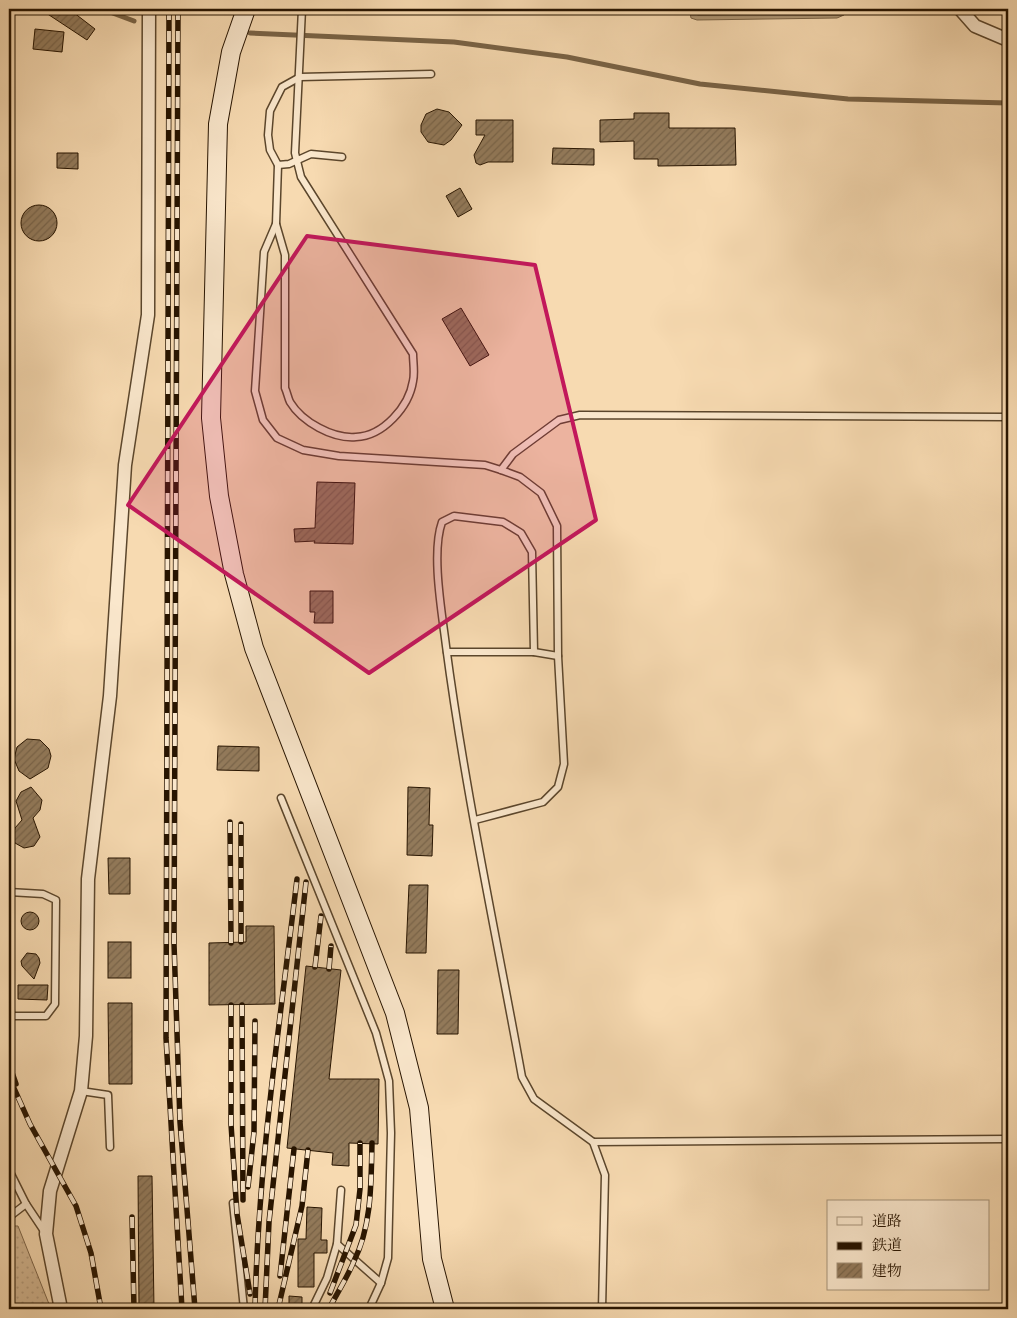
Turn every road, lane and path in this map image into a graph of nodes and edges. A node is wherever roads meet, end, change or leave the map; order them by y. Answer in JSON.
{"nodes":[{"id":1,"x":149,"y":9,"type":"edge"},
{"id":2,"x":246,"y":9,"type":"edge"},
{"id":3,"x":302,"y":9,"type":"edge"},
{"id":4,"x":960,"y":9,"type":"edge"},
{"id":5,"x":1008,"y":40,"type":"edge"},
{"id":6,"x":431,"y":74,"type":"dead end"},
{"id":7,"x":300,"y":77,"type":"junction"},
{"id":8,"x":342,"y":157,"type":"dead end"},
{"id":9,"x":296,"y":161,"type":"junction"},
{"id":10,"x":278,"y":165,"type":"junction"},
{"id":11,"x":276,"y":224,"type":"junction"},
{"id":12,"x":1008,"y":417,"type":"edge"},
{"id":13,"x":501,"y":470,"type":"junction"},
{"id":14,"x":447,"y":652,"type":"junction"},
{"id":15,"x":534,"y":652,"type":"junction"},
{"id":16,"x":558,"y":656,"type":"junction"},
{"id":17,"x":281,"y":798,"type":"dead end"},
{"id":18,"x":475,"y":820,"type":"junction"},
{"id":19,"x":9,"y":892,"type":"edge"},
{"id":20,"x":9,"y":988,"type":"edge"},
{"id":21,"x":11,"y":1016,"type":"junction"},
{"id":22,"x":9,"y":1024,"type":"edge"},
{"id":23,"x":81,"y":1091,"type":"junction"},
{"id":24,"x":1008,"y":1139,"type":"edge"},
{"id":25,"x":593,"y":1142,"type":"junction"},
{"id":26,"x":110,"y":1147,"type":"dead end"},
{"id":27,"x":9,"y":1170,"type":"edge"},
{"id":28,"x":341,"y":1190,"type":"dead end"},
{"id":29,"x":232,"y":1203,"type":"dead end"},
{"id":30,"x":26,"y":1204,"type":"junction"},
{"id":31,"x":9,"y":1218,"type":"edge"},
{"id":32,"x":46,"y":1234,"type":"junction"},
{"id":33,"x":337,"y":1244,"type":"junction"},
{"id":34,"x":381,"y":1282,"type":"junction"},
{"id":35,"x":61,"y":1309,"type":"edge"},
{"id":36,"x":244,"y":1309,"type":"edge"},
{"id":37,"x":312,"y":1309,"type":"edge"},
{"id":38,"x":369,"y":1309,"type":"edge"},
{"id":39,"x":445,"y":1309,"type":"edge"},
{"id":40,"x":602,"y":1309,"type":"edge"}],
"edges":[{"from":1,"to":23,"type":"street"},
{"from":2,"to":39,"type":"street"},
{"from":3,"to":7,"type":"lane"},
{"from":4,"to":5,"type":"street"},
{"from":6,"to":7,"type":"lane"},
{"from":7,"to":9,"type":"lane"},
{"from":7,"to":10,"type":"lane"},
{"from":8,"to":9,"type":"lane"},
{"from":9,"to":10,"type":"lane"},
{"from":9,"to":11,"type":"lane"},
{"from":10,"to":11,"type":"lane"},
{"from":11,"to":13,"type":"lane"},
{"from":12,"to":13,"type":"lane"},
{"from":13,"to":16,"type":"lane"},
{"from":14,"to":15,"type":"lane"},
{"from":14,"to":15,"type":"lane"},
{"from":14,"to":18,"type":"lane"},
{"from":15,"to":16,"type":"lane"},
{"from":16,"to":18,"type":"lane"},
{"from":17,"to":34,"type":"lane"},
{"from":18,"to":25,"type":"lane"},
{"from":19,"to":21,"type":"lane"},
{"from":20,"to":21,"type":"lane"},
{"from":21,"to":22,"type":"lane"},
{"from":23,"to":26,"type":"lane"},
{"from":23,"to":32,"type":"street"},
{"from":24,"to":25,"type":"lane"},
{"from":25,"to":40,"type":"lane"},
{"from":27,"to":30,"type":"lane"},
{"from":28,"to":33,"type":"lane"},
{"from":29,"to":36,"type":"lane"},
{"from":30,"to":31,"type":"lane"},
{"from":30,"to":32,"type":"lane"},
{"from":32,"to":35,"type":"street"},
{"from":33,"to":34,"type":"lane"},
{"from":33,"to":37,"type":"lane"},
{"from":34,"to":38,"type":"lane"}]}
